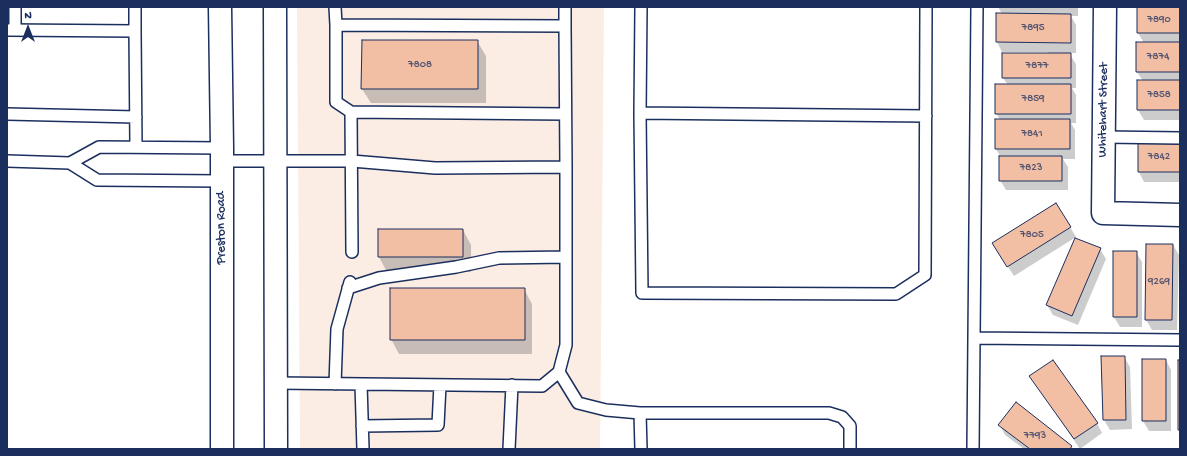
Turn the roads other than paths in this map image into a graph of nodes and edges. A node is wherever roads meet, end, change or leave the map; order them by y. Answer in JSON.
{"nodes":[{"id":1,"x":15,"y":7,"type":"edge"},
{"id":2,"x":135,"y":7,"type":"edge"},
{"id":3,"x":220,"y":7,"type":"edge"},
{"id":4,"x":275,"y":7,"type":"edge"},
{"id":5,"x":335,"y":7,"type":"edge"},
{"id":6,"x":565,"y":7,"type":"edge"},
{"id":7,"x":641,"y":7,"type":"edge"},
{"id":8,"x":926,"y":7,"type":"edge"},
{"id":9,"x":977,"y":7,"type":"edge"},
{"id":10,"x":1105,"y":7,"type":"edge"},
{"id":11,"x":336,"y":25,"type":"junction"},
{"id":12,"x":566,"y":26,"type":"junction"},
{"id":13,"x":11,"y":30,"type":"edge"},
{"id":14,"x":135,"y":31,"type":"junction"},
{"id":15,"x":351,"y":112,"type":"junction"},
{"id":16,"x":640,"y":113,"type":"junction"},
{"id":17,"x":7,"y":114,"type":"edge"},
{"id":18,"x":565,"y":114,"type":"junction"},
{"id":19,"x":926,"y":116,"type":"junction"},
{"id":20,"x":136,"y":117,"type":"junction"},
{"id":21,"x":1104,"y":137,"type":"junction"},
{"id":22,"x":1180,"y":138,"type":"edge"},
{"id":23,"x":136,"y":147,"type":"junction"},
{"id":24,"x":274,"y":160,"type":"junction"},
{"id":25,"x":352,"y":161,"type":"junction"},
{"id":26,"x":7,"y":162,"type":"edge"},
{"id":27,"x":70,"y":163,"type":"junction"},
{"id":28,"x":222,"y":163,"type":"junction"},
{"id":29,"x":566,"y":167,"type":"junction"},
{"id":30,"x":1180,"y":215,"type":"edge"},
{"id":31,"x":352,"y":252,"type":"dead end"},
{"id":32,"x":566,"y":257,"type":"junction"},
{"id":33,"x":974,"y":338,"type":"junction"},
{"id":34,"x":1180,"y":340,"type":"edge"},
{"id":35,"x":559,"y":372,"type":"junction"},
{"id":36,"x":276,"y":383,"type":"junction"},
{"id":37,"x":335,"y":384,"type":"junction"},
{"id":38,"x":361,"y":384,"type":"junction"},
{"id":39,"x":440,"y":385,"type":"junction"},
{"id":40,"x":512,"y":385,"type":"junction"},
{"id":41,"x":640,"y":413,"type":"junction"},
{"id":42,"x":362,"y":426,"type":"junction"},
{"id":43,"x":222,"y":449,"type":"edge"},
{"id":44,"x":276,"y":449,"type":"edge"},
{"id":45,"x":363,"y":449,"type":"edge"},
{"id":46,"x":510,"y":449,"type":"edge"},
{"id":47,"x":640,"y":449,"type":"edge"},
{"id":48,"x":850,"y":449,"type":"edge"},
{"id":49,"x":973,"y":449,"type":"edge"}],
"edges":[{"from":1,"to":13,"type":"lane"},
{"from":2,"to":14,"type":"lane"},
{"from":3,"to":28,"type":"main road","name":"Preston Road"},
{"from":4,"to":24,"type":"main road"},
{"from":5,"to":11,"type":"lane"},
{"from":6,"to":12,"type":"lane"},
{"from":7,"to":16,"type":"lane"},
{"from":8,"to":19,"type":"lane"},
{"from":9,"to":33,"type":"lane"},
{"from":10,"to":21,"type":"main road","name":"Whitehart Street"},
{"from":11,"to":12,"type":"lane"},
{"from":11,"to":15,"type":"lane"},
{"from":12,"to":18,"type":"lane"},
{"from":13,"to":14,"type":"lane"},
{"from":14,"to":20,"type":"lane"},
{"from":15,"to":18,"type":"lane"},
{"from":15,"to":25,"type":"lane"},
{"from":16,"to":19,"type":"lane"},
{"from":16,"to":19,"type":"lane"},
{"from":17,"to":20,"type":"lane"},
{"from":18,"to":29,"type":"lane"},
{"from":20,"to":23,"type":"lane"},
{"from":21,"to":22,"type":"lane"},
{"from":21,"to":30,"type":"main road","name":"Whitehart Street"},
{"from":23,"to":27,"type":"lane"},
{"from":23,"to":28,"type":"lane"},
{"from":24,"to":25,"type":"lane"},
{"from":24,"to":28,"type":"lane"},
{"from":24,"to":36,"type":"main road"},
{"from":25,"to":29,"type":"lane"},
{"from":25,"to":31,"type":"lane"},
{"from":26,"to":27,"type":"lane"},
{"from":27,"to":28,"type":"lane"},
{"from":28,"to":43,"type":"main road","name":"Preston Road"},
{"from":29,"to":32,"type":"lane"},
{"from":32,"to":35,"type":"lane"},
{"from":32,"to":37,"type":"lane"},
{"from":33,"to":34,"type":"lane"},
{"from":33,"to":49,"type":"lane"},
{"from":35,"to":40,"type":"lane"},
{"from":35,"to":41,"type":"lane"},
{"from":36,"to":37,"type":"lane"},
{"from":36,"to":44,"type":"main road"},
{"from":37,"to":38,"type":"lane"},
{"from":38,"to":39,"type":"lane"},
{"from":38,"to":42,"type":"lane"},
{"from":39,"to":40,"type":"lane"},
{"from":39,"to":42,"type":"lane"},
{"from":40,"to":46,"type":"lane"},
{"from":41,"to":47,"type":"lane"},
{"from":41,"to":48,"type":"lane"},
{"from":42,"to":45,"type":"lane"}]}
